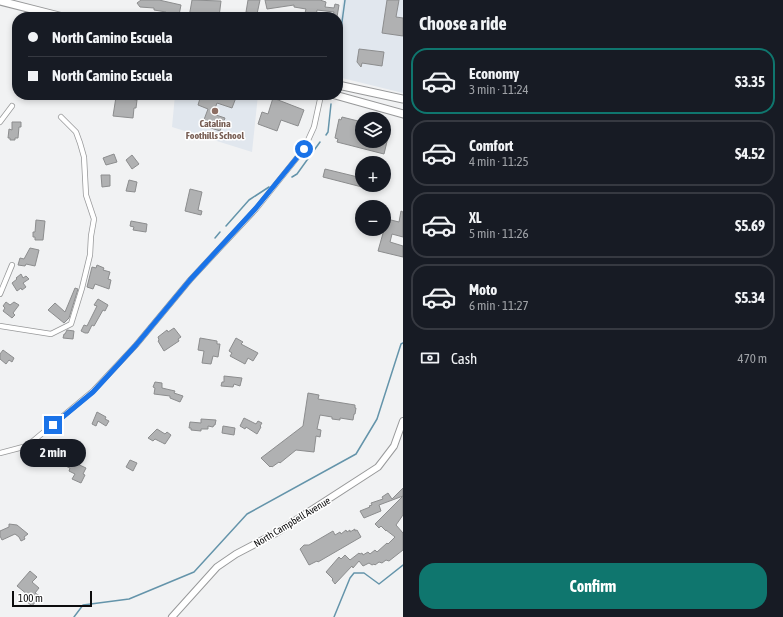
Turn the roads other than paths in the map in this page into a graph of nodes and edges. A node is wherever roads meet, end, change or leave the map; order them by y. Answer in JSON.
{"nodes":[{"id":1,"x":0,"y":1,"type":"edge"},
{"id":2,"x":43,"y":12,"type":"edge"},
{"id":3,"x":343,"y":86,"type":"edge"},
{"id":4,"x":343,"y":97,"type":"edge"},
{"id":5,"x":403,"y":99,"type":"edge"},
{"id":6,"x":320,"y":100,"type":"edge"},
{"id":7,"x":12,"y":106,"type":"dead end"},
{"id":8,"x":403,"y":114,"type":"edge"},
{"id":9,"x":61,"y":117,"type":"dead end"},
{"id":10,"x":0,"y":122,"type":"edge"},
{"id":11,"x":12,"y":265,"type":"dead end"},
{"id":12,"x":0,"y":294,"type":"edge"},
{"id":13,"x":0,"y":326,"type":"edge"},
{"id":14,"x":403,"y":421,"type":"edge"},
{"id":15,"x":0,"y":454,"type":"edge"},
{"id":16,"x":172,"y":617,"type":"edge"}],
"edges":[{"from":1,"to":2,"type":"main road"},
{"from":3,"to":5,"type":"main road"},
{"from":4,"to":8,"type":"main road"},
{"from":6,"to":15,"type":"street"},
{"from":7,"to":10,"type":"street"},
{"from":9,"to":13,"type":"street"},
{"from":11,"to":12,"type":"street"},
{"from":14,"to":16,"type":"main road","name":"North Campbell Avenue"}]}
